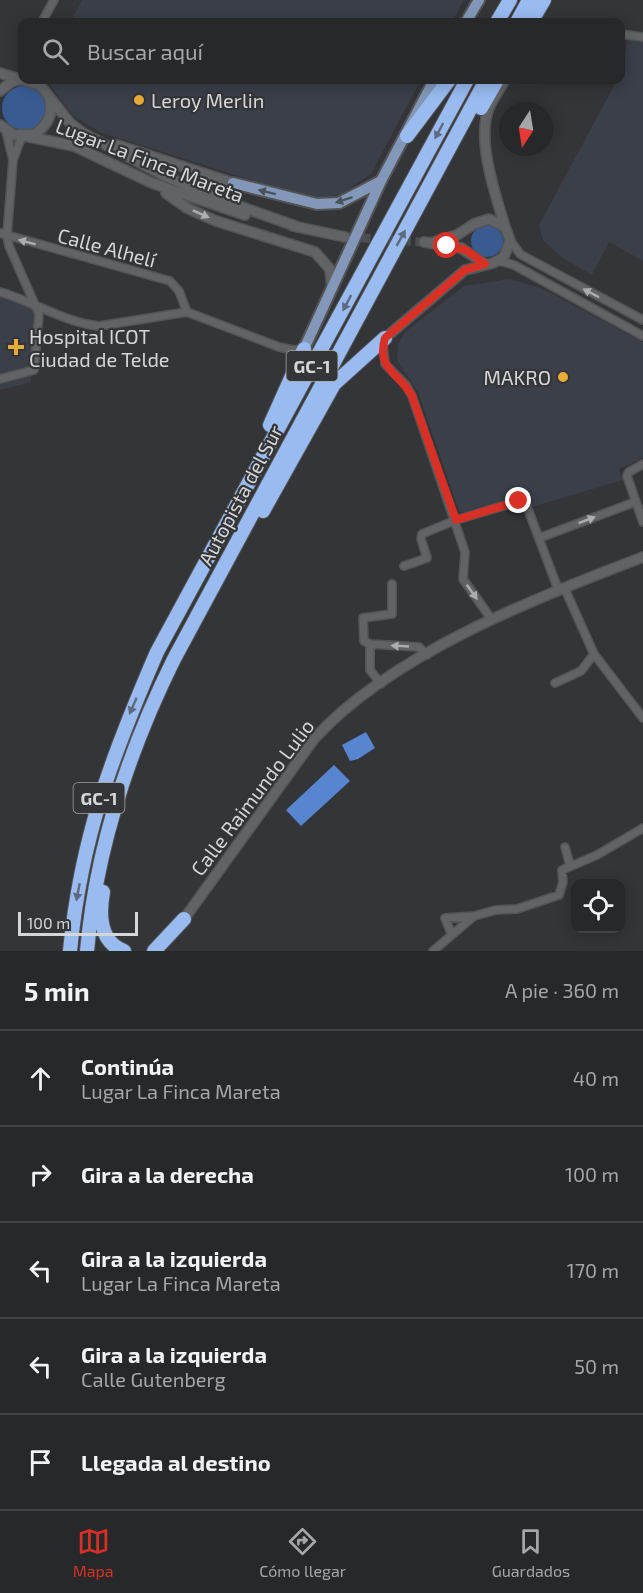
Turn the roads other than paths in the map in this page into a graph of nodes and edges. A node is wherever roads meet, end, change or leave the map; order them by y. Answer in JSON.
{"nodes":[{"id":1,"x":54,"y":0,"type":"edge"},
{"id":2,"x":479,"y":0,"type":"edge"},
{"id":3,"x":529,"y":0,"type":"edge"},
{"id":4,"x":545,"y":0,"type":"edge"},
{"id":5,"x":44,"y":18,"type":"edge"},
{"id":6,"x":468,"y":18,"type":"edge"},
{"id":7,"x":519,"y":18,"type":"edge"},
{"id":8,"x":534,"y":18,"type":"edge"},
{"id":9,"x":625,"y":35,"type":"edge"},
{"id":10,"x":643,"y":37,"type":"edge"},
{"id":11,"x":0,"y":74,"type":"edge"},
{"id":12,"x":18,"y":80,"type":"edge"},
{"id":13,"x":18,"y":80,"type":"edge"},
{"id":14,"x":36,"y":84,"type":"edge"},
{"id":15,"x":432,"y":84,"type":"edge"},
{"id":16,"x":446,"y":84,"type":"edge"},
{"id":17,"x":465,"y":84,"type":"edge"},
{"id":18,"x":484,"y":84,"type":"edge"},
{"id":19,"x":500,"y":84,"type":"edge"},
{"id":20,"x":501,"y":84,"type":"edge"},
{"id":21,"x":0,"y":91,"type":"edge"},
{"id":22,"x":46,"y":92,"type":"junction"},
{"id":23,"x":3,"y":128,"type":"edge"},
{"id":24,"x":24,"y":136,"type":"junction"},
{"id":25,"x":406,"y":136,"type":"junction"},
{"id":26,"x":100,"y":140,"type":"junction"},
{"id":27,"x":13,"y":160,"type":"junction"},
{"id":28,"x":381,"y":181,"type":"junction"},
{"id":29,"x":152,"y":183,"type":"junction"},
{"id":30,"x":233,"y":183,"type":"joint"},
{"id":31,"x":427,"y":190,"type":"junction"},
{"id":32,"x":298,"y":227,"type":"junction"},
{"id":33,"x":505,"y":227,"type":"junction"},
{"id":34,"x":4,"y":234,"type":"edge"},
{"id":35,"x":345,"y":237,"type":"tunnel mouth"},
{"id":36,"x":510,"y":240,"type":"junction"},
{"id":37,"x":499,"y":261,"type":"junction"},
{"id":38,"x":485,"y":264,"type":"junction"},
{"id":39,"x":332,"y":290,"type":"junction"},
{"id":40,"x":0,"y":292,"type":"edge"},
{"id":41,"x":35,"y":304,"type":"junction"},
{"id":42,"x":187,"y":312,"type":"junction"},
{"id":43,"x":643,"y":320,"type":"edge"},
{"id":44,"x":639,"y":331,"type":"edge"},
{"id":45,"x":643,"y":336,"type":"edge"},
{"id":46,"x":385,"y":338,"type":"junction"},
{"id":47,"x":279,"y":347,"type":"junction"},
{"id":48,"x":304,"y":349,"type":"junction"},
{"id":49,"x":293,"y":369,"type":"junction"},
{"id":50,"x":0,"y":379,"type":"edge"},
{"id":51,"x":643,"y":464,"type":"edge"},
{"id":52,"x":635,"y":502,"type":"junction"},
{"id":53,"x":456,"y":520,"type":"junction"},
{"id":54,"x":643,"y":522,"type":"edge"},
{"id":55,"x":539,"y":538,"type":"junction"},
{"id":56,"x":643,"y":557,"type":"edge"},
{"id":57,"x":404,"y":566,"type":"dead end"},
{"id":58,"x":392,"y":584,"type":"dead end"},
{"id":59,"x":561,"y":588,"type":"junction"},
{"id":60,"x":492,"y":620,"type":"junction"},
{"id":61,"x":370,"y":644,"type":"junction"},
{"id":62,"x":157,"y":652,"type":"junction"},
{"id":63,"x":594,"y":654,"type":"junction"},
{"id":64,"x":427,"y":655,"type":"junction"},
{"id":65,"x":174,"y":659,"type":"junction"},
{"id":66,"x":555,"y":683,"type":"dead end"},
{"id":67,"x":381,"y":684,"type":"junction"},
{"id":68,"x":643,"y":718,"type":"edge"},
{"id":69,"x":643,"y":828,"type":"edge"},
{"id":70,"x":105,"y":845,"type":"junction"},
{"id":71,"x":565,"y":847,"type":"dead end"},
{"id":72,"x":570,"y":865,"type":"junction"},
{"id":73,"x":474,"y":916,"type":"junction"},
{"id":74,"x":184,"y":919,"type":"junction"},
{"id":75,"x":451,"y":933,"type":"junction"},
{"id":76,"x":70,"y":951,"type":"edge"},
{"id":77,"x":87,"y":951,"type":"edge"},
{"id":78,"x":124,"y":951,"type":"edge"},
{"id":79,"x":154,"y":951,"type":"edge"},
{"id":80,"x":164,"y":951,"type":"edge"},
{"id":81,"x":433,"y":951,"type":"edge"}],
"edges":[{"from":1,"to":5,"type":"street"},
{"from":2,"to":6,"type":"main road"},
{"from":3,"to":7,"type":"highway"},
{"from":4,"to":8,"type":"highway"},
{"from":9,"to":10,"type":"street"},
{"from":11,"to":12,"type":"street","name":"Lugar La Finca Mareta"},
{"from":13,"to":21,"type":"street"},
{"from":14,"to":22,"type":"street","name":"Lugar La Finca Mareta"},
{"from":15,"to":25,"type":"main road"},
{"from":16,"to":25,"type":"highway"},
{"from":17,"to":62,"type":"highway","name":"Autopista del Sur","number":"GC-1","one_way":true},
{"from":18,"to":31,"type":"highway","name":"Autopista del Sur","number":"GC-1"},
{"from":19,"to":31,"type":"highway"},
{"from":20,"to":33,"type":"street"},
{"from":22,"to":24,"type":"street","name":"Lugar La Finca Mareta"},
{"from":22,"to":26,"type":"street","name":"Lugar La Finca Mareta"},
{"from":23,"to":24,"type":"street","name":"Lugar La Finca Mareta"},
{"from":23,"to":27,"type":"street"},
{"from":24,"to":27,"type":"street"},
{"from":24,"to":29,"type":"street","name":"Lugar La Finca Mareta"},
{"from":25,"to":28,"type":"main road"},
{"from":26,"to":30,"type":"street"},
{"from":26,"to":32,"type":"street","name":"Lugar La Finca Mareta"},
{"from":27,"to":34,"type":"street"},
{"from":28,"to":30,"type":"main road","one_way":true},
{"from":28,"to":39,"type":"main road"},
{"from":29,"to":32,"type":"street","name":"Lugar La Finca Mareta"},
{"from":29,"to":39,"type":"street","one_way":true},
{"from":65,"to":31,"type":"highway","name":"Autopista del Sur","number":"GC-1","one_way":true},
{"from":32,"to":35,"type":"street","name":"Lugar La Finca Mareta"},
{"from":33,"to":36,"type":"street"},
{"from":33,"to":38,"type":"street"},
{"from":34,"to":41,"type":"street"},
{"from":42,"to":34,"type":"street","name":"Calle Alhelí","one_way":true},
{"from":36,"to":37,"type":"street"},
{"from":43,"to":36,"type":"street","one_way":true},
{"from":37,"to":38,"type":"street"},
{"from":37,"to":44,"type":"street"},
{"from":38,"to":46,"type":"street"},
{"from":39,"to":48,"type":"main road"},
{"from":40,"to":41,"type":"street"},
{"from":41,"to":42,"type":"street"},
{"from":41,"to":50,"type":"street"},
{"from":42,"to":47,"type":"street"},
{"from":44,"to":45,"type":"street"},
{"from":46,"to":53,"type":"street"},
{"from":46,"to":65,"type":"highway"},
{"from":47,"to":48,"type":"street"},
{"from":47,"to":49,"type":"street"},
{"from":48,"to":49,"type":"highway"},
{"from":49,"to":62,"type":"highway"},
{"from":51,"to":52,"type":"street"},
{"from":52,"to":54,"type":"street"},
{"from":55,"to":52,"type":"street","one_way":true},
{"from":53,"to":55,"type":"street"},
{"from":53,"to":57,"type":"street"},
{"from":53,"to":60,"type":"street","one_way":true},
{"from":55,"to":59,"type":"street"},
{"from":56,"to":59,"type":"street","name":"Calle Raimundo Lulio"},
{"from":58,"to":61,"type":"street"},
{"from":59,"to":60,"type":"street","name":"Calle Raimundo Lulio"},
{"from":59,"to":63,"type":"street"},
{"from":60,"to":64,"type":"street","name":"Calle Raimundo Lulio"},
{"from":64,"to":61,"type":"street","one_way":true},
{"from":61,"to":67,"type":"street"},
{"from":62,"to":76,"type":"highway","name":"Autopista del Sur","number":"GC-1","one_way":true},
{"from":63,"to":66,"type":"street"},
{"from":63,"to":68,"type":"street"},
{"from":64,"to":67,"type":"street","name":"Calle Raimundo Lulio"},
{"from":65,"to":70,"type":"highway","name":"Autopista del Sur","number":"GC-1"},
{"from":67,"to":74,"type":"street","name":"Calle Raimundo Lulio"},
{"from":69,"to":72,"type":"street"},
{"from":70,"to":77,"type":"highway","name":"Autopista del Sur","number":"GC-1"},
{"from":70,"to":78,"type":"highway"},
{"from":71,"to":72,"type":"street"},
{"from":72,"to":73,"type":"street"},
{"from":73,"to":75,"type":"street"},
{"from":73,"to":75,"type":"street"},
{"from":74,"to":79,"type":"highway"},
{"from":74,"to":80,"type":"highway"},
{"from":75,"to":81,"type":"street"}]}
